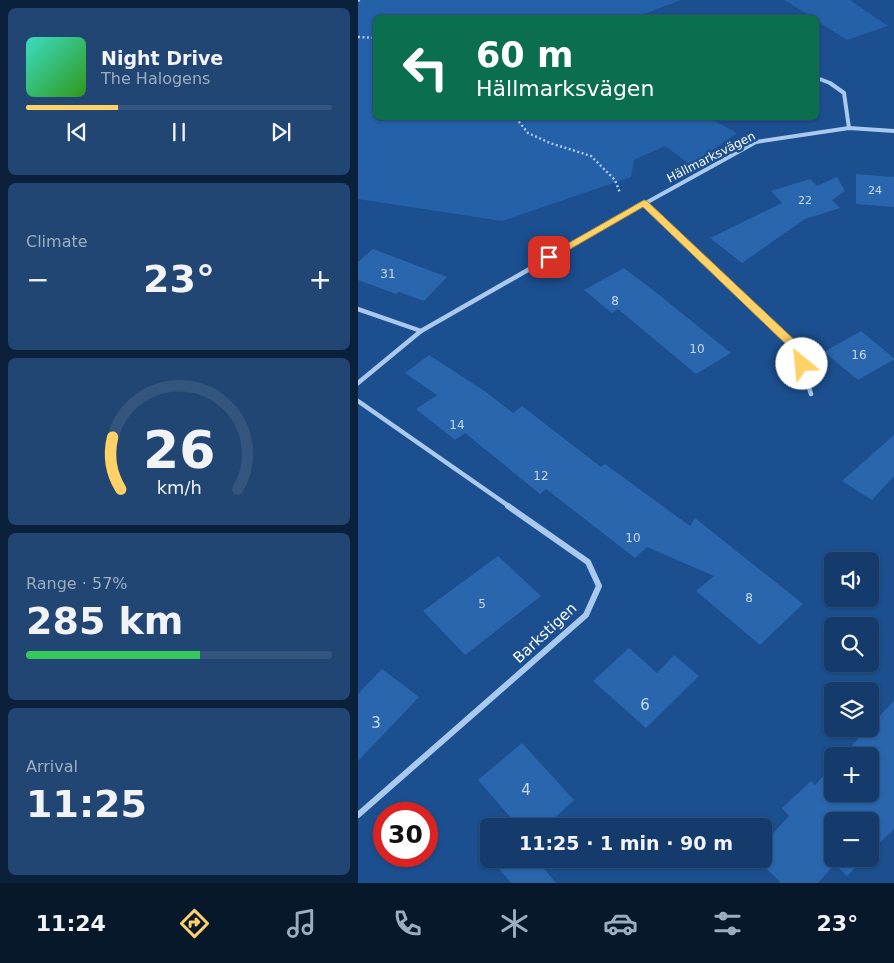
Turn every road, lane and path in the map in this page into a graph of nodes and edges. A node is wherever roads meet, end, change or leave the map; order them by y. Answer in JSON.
{"nodes":[{"id":1,"x":358,"y":38,"type":"edge"},
{"id":2,"x":373,"y":38,"type":"edge"},
{"id":3,"x":819,"y":79,"type":"edge"},
{"id":4,"x":518,"y":120,"type":"edge"},
{"id":5,"x":849,"y":128,"type":"junction"},
{"id":6,"x":894,"y":131,"type":"edge"},
{"id":7,"x":644,"y":203,"type":"junction"},
{"id":8,"x":627,"y":213,"type":"junction"},
{"id":9,"x":358,"y":309,"type":"edge"},
{"id":10,"x":421,"y":331,"type":"junction"},
{"id":11,"x":358,"y":383,"type":"edge"},
{"id":12,"x":811,"y":394,"type":"dead end"},
{"id":13,"x":358,"y":401,"type":"edge"},
{"id":14,"x":358,"y":815,"type":"edge"}],
"edges":[{"from":1,"to":2,"type":"path"},
{"from":3,"to":5,"type":"street"},
{"from":4,"to":8,"type":"path"},
{"from":5,"to":6,"type":"street","name":"Hällmarksvägen"},
{"from":5,"to":7,"type":"street","name":"Hällmarksvägen"},
{"from":7,"to":8,"type":"street","name":"Hällmarksvägen"},
{"from":7,"to":12,"type":"street"},
{"from":8,"to":10,"type":"street","name":"Hällmarksvägen"},
{"from":9,"to":10,"type":"street"},
{"from":10,"to":11,"type":"street","name":"Hällmarksvägen"},
{"from":13,"to":14,"type":"street","name":"Barkstigen"}]}
